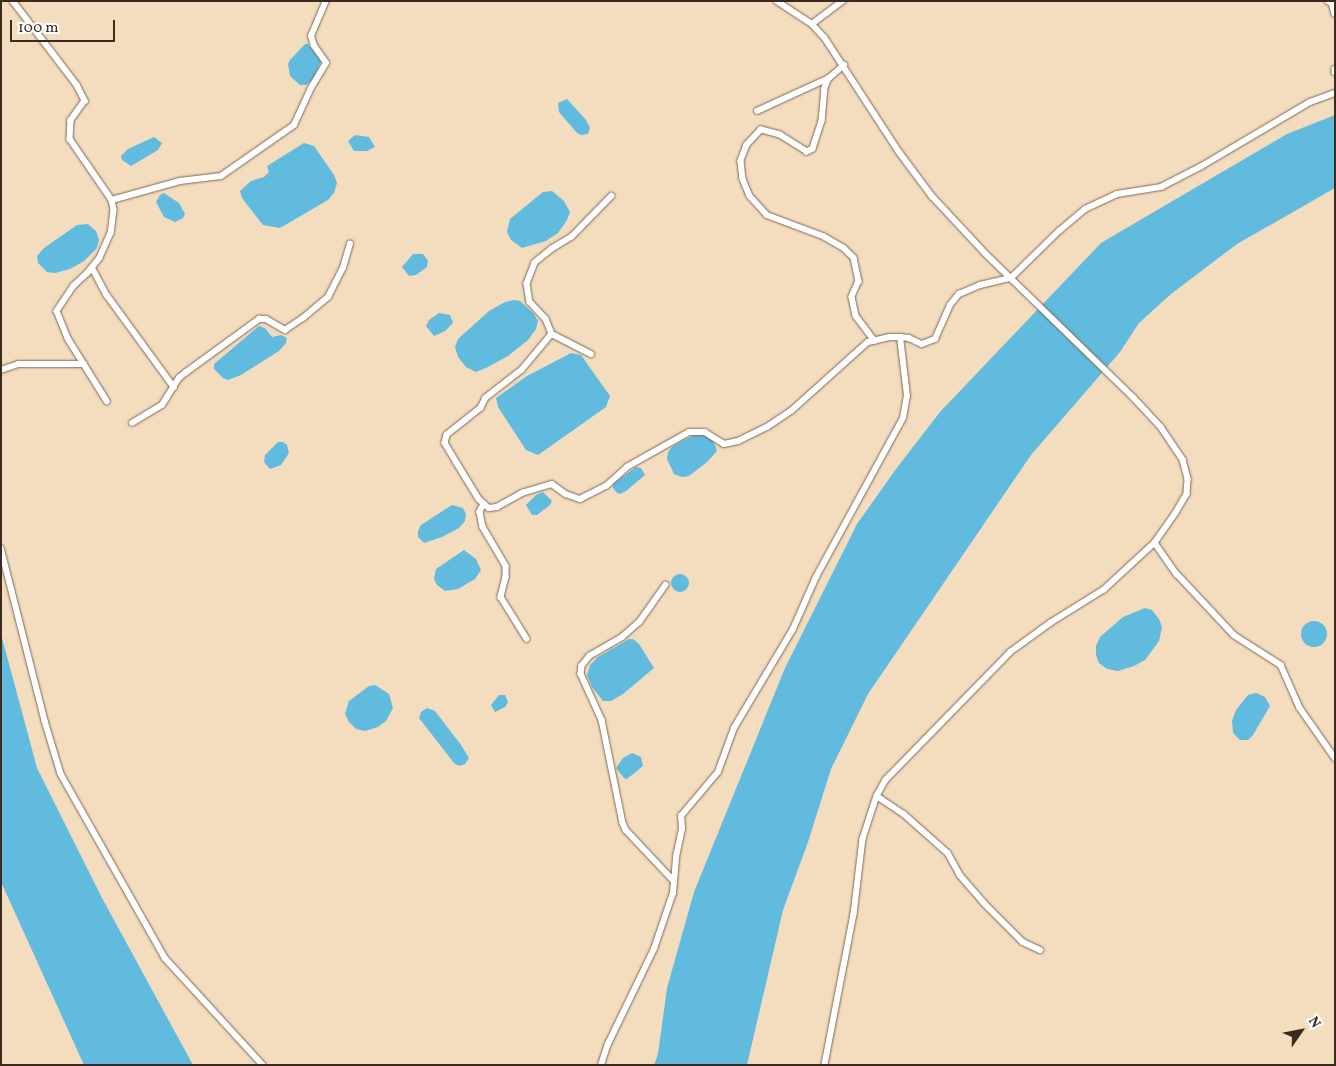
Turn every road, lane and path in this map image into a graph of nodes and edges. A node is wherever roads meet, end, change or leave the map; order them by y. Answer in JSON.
{"nodes":[{"id":1,"x":14,"y":1,"type":"edge"},
{"id":2,"x":326,"y":1,"type":"edge"},
{"id":3,"x":777,"y":1,"type":"edge"},
{"id":4,"x":843,"y":1,"type":"edge"},
{"id":5,"x":1328,"y":1,"type":"edge"},
{"id":6,"x":1335,"y":14,"type":"edge"},
{"id":7,"x":812,"y":24,"type":"junction"},
{"id":8,"x":844,"y":65,"type":"junction"},
{"id":9,"x":829,"y":78,"type":"junction"},
{"id":10,"x":1335,"y":93,"type":"edge"},
{"id":11,"x":757,"y":110,"type":"dead end"},
{"id":12,"x":612,"y":196,"type":"dead end"},
{"id":13,"x":112,"y":200,"type":"junction"},
{"id":14,"x":350,"y":244,"type":"dead end"},
{"id":15,"x":93,"y":268,"type":"junction"},
{"id":16,"x":1011,"y":278,"type":"junction"},
{"id":17,"x":552,"y":334,"type":"junction"},
{"id":18,"x":900,"y":337,"type":"junction"},
{"id":19,"x":875,"y":341,"type":"junction"},
{"id":20,"x":591,"y":354,"type":"dead end"},
{"id":21,"x":84,"y":364,"type":"junction"},
{"id":22,"x":1,"y":370,"type":"edge"},
{"id":23,"x":174,"y":387,"type":"junction"},
{"id":24,"x":107,"y":401,"type":"dead end"},
{"id":25,"x":132,"y":423,"type":"dead end"},
{"id":26,"x":484,"y":504,"type":"junction"},
{"id":27,"x":1155,"y":543,"type":"junction"},
{"id":28,"x":1,"y":548,"type":"edge"},
{"id":29,"x":666,"y":585,"type":"dead end"},
{"id":30,"x":527,"y":639,"type":"dead end"},
{"id":31,"x":1335,"y":758,"type":"edge"},
{"id":32,"x":877,"y":796,"type":"junction"},
{"id":33,"x":674,"y":881,"type":"junction"},
{"id":34,"x":1040,"y":950,"type":"dead end"},
{"id":35,"x":264,"y":1065,"type":"edge"},
{"id":36,"x":601,"y":1065,"type":"edge"},
{"id":37,"x":825,"y":1065,"type":"edge"}],
"edges":[{"from":1,"to":13,"type":"street"},
{"from":2,"to":13,"type":"street"},
{"from":3,"to":7,"type":"street"},
{"from":4,"to":7,"type":"street"},
{"from":5,"to":6,"type":"street"},
{"from":7,"to":8,"type":"street"},
{"from":8,"to":9,"type":"street"},
{"from":8,"to":16,"type":"street"},
{"from":9,"to":11,"type":"street"},
{"from":9,"to":19,"type":"street"},
{"from":10,"to":16,"type":"street"},
{"from":12,"to":17,"type":"street"},
{"from":13,"to":15,"type":"street"},
{"from":14,"to":23,"type":"street"},
{"from":15,"to":21,"type":"street"},
{"from":15,"to":23,"type":"street"},
{"from":16,"to":18,"type":"street"},
{"from":16,"to":27,"type":"street"},
{"from":17,"to":20,"type":"street"},
{"from":17,"to":26,"type":"street"},
{"from":18,"to":19,"type":"street"},
{"from":18,"to":33,"type":"street"},
{"from":19,"to":26,"type":"street"},
{"from":21,"to":22,"type":"street"},
{"from":21,"to":24,"type":"street"},
{"from":23,"to":25,"type":"street"},
{"from":26,"to":30,"type":"street"},
{"from":27,"to":31,"type":"street"},
{"from":27,"to":32,"type":"street"},
{"from":28,"to":35,"type":"street"},
{"from":29,"to":33,"type":"street"},
{"from":32,"to":34,"type":"street"},
{"from":32,"to":37,"type":"street"},
{"from":33,"to":36,"type":"street"}]}
